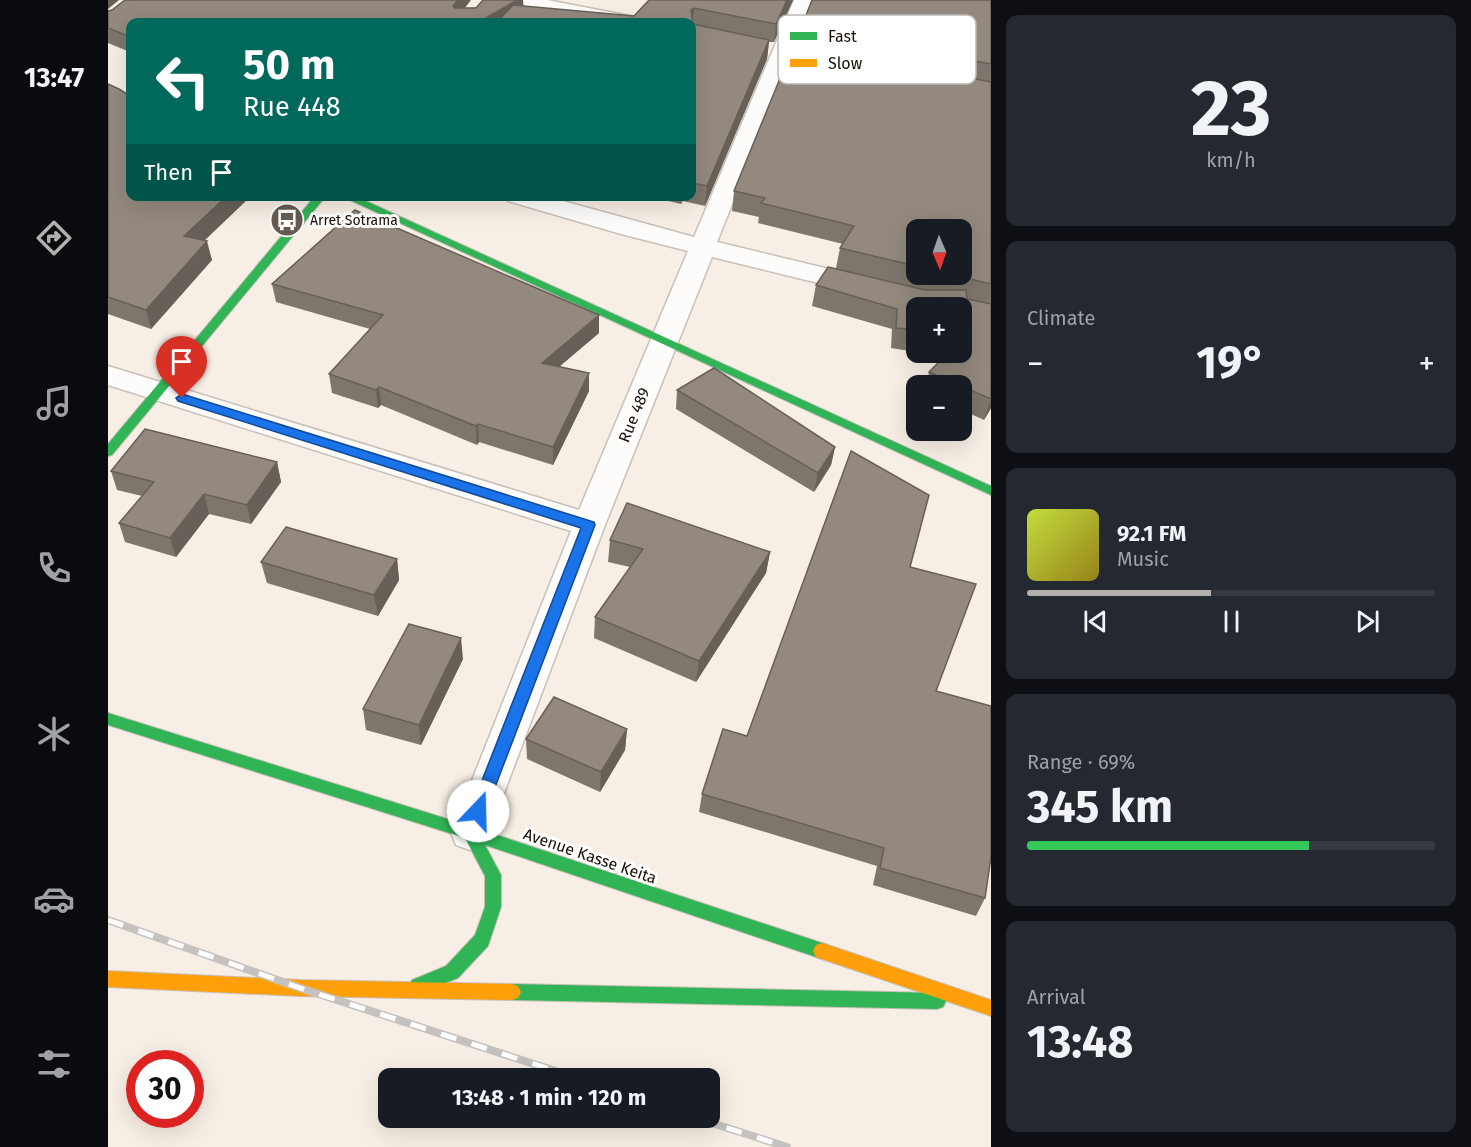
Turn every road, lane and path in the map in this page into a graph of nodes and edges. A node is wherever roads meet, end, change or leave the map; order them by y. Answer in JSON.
{"nodes":[{"id":1,"x":515,"y":0,"type":"edge"},
{"id":2,"x":804,"y":0,"type":"edge"},
{"id":3,"x":798,"y":15,"type":"edge"},
{"id":4,"x":609,"y":18,"type":"edge"},
{"id":5,"x":778,"y":64,"type":"edge"},
{"id":6,"x":317,"y":201,"type":"edge"},
{"id":7,"x":357,"y":201,"type":"edge"},
{"id":8,"x":534,"y":201,"type":"edge"},
{"id":9,"x":703,"y":246,"type":"junction"},
{"id":10,"x":913,"y":297,"type":"edge"},
{"id":11,"x":664,"y":341,"type":"junction"},
{"id":12,"x":108,"y":375,"type":"edge"},
{"id":13,"x":159,"y":391,"type":"junction"},
{"id":14,"x":108,"y":452,"type":"edge"},
{"id":15,"x":991,"y":491,"type":"edge"},
{"id":16,"x":589,"y":525,"type":"junction"},
{"id":17,"x":108,"y":719,"type":"edge"},
{"id":18,"x":470,"y":833,"type":"junction"},
{"id":19,"x":108,"y":979,"type":"edge"},
{"id":20,"x":410,"y":989,"type":"junction"},
{"id":21,"x":970,"y":1001,"type":"junction"},
{"id":22,"x":991,"y":1008,"type":"edge"}],
"edges":[{"from":1,"to":4,"type":"street"},
{"from":2,"to":3,"type":"street","name":"Rue 489"},
{"from":5,"to":9,"type":"street","name":"Rue 489"},
{"from":6,"to":13,"type":"street"},
{"from":7,"to":11,"type":"street"},
{"from":8,"to":9,"type":"street"},
{"from":9,"to":10,"type":"street"},
{"from":9,"to":11,"type":"street","name":"Rue 489"},
{"from":11,"to":15,"type":"street"},
{"from":11,"to":16,"type":"street","name":"Rue 489"},
{"from":12,"to":13,"type":"street"},
{"from":13,"to":14,"type":"street"},
{"from":13,"to":16,"type":"street"},
{"from":16,"to":18,"type":"street","name":"Rue 489"},
{"from":17,"to":18,"type":"street","name":"Avenue Kasse Keita"},
{"from":18,"to":20,"type":"street"},
{"from":18,"to":21,"type":"street","name":"Avenue Kasse Keita"},
{"from":19,"to":20,"type":"street"},
{"from":20,"to":21,"type":"street"},
{"from":21,"to":22,"type":"street","name":"Avenue Kasse Keita"}]}
